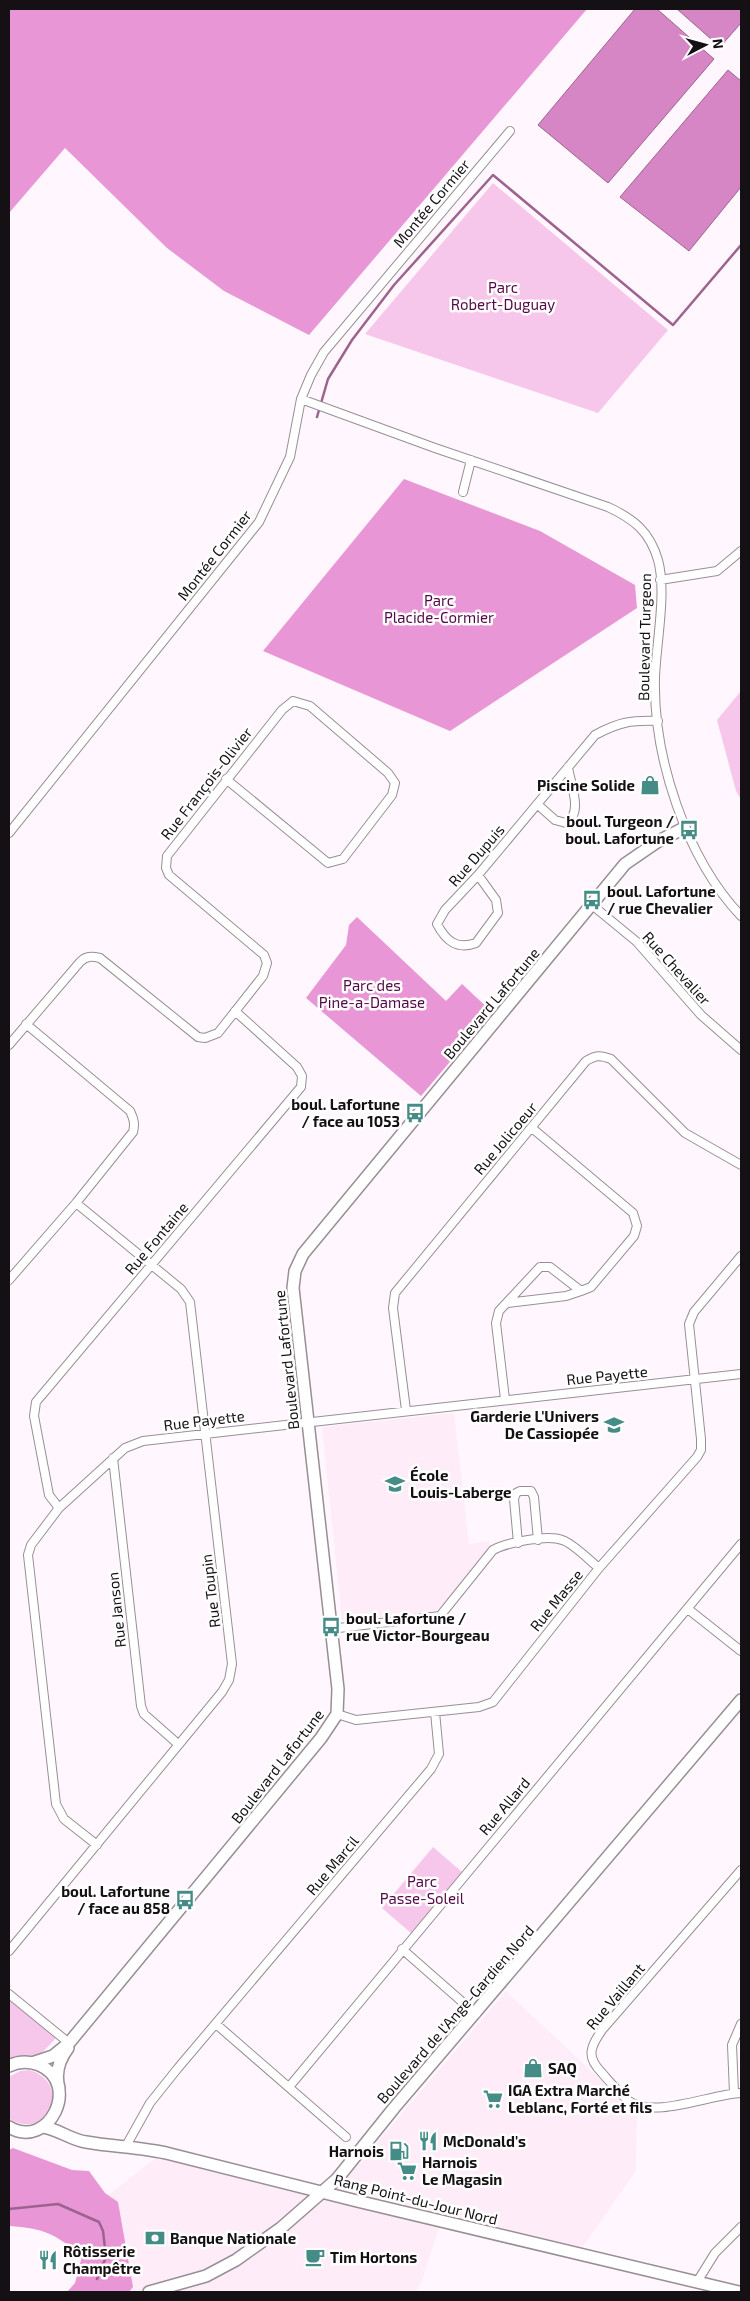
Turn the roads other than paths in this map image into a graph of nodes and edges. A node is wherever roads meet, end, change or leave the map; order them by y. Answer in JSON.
{"nodes":[{"id":1,"x":510,"y":131,"type":"dead end"},
{"id":2,"x":301,"y":399,"type":"junction"},
{"id":3,"x":471,"y":460,"type":"junction"},
{"id":4,"x":463,"y":492,"type":"dead end"},
{"id":5,"x":741,"y":551,"type":"edge"},
{"id":6,"x":660,"y":580,"type":"junction"},
{"id":7,"x":658,"y":721,"type":"junction"},
{"id":8,"x":568,"y":767,"type":"junction"},
{"id":9,"x":226,"y":779,"type":"junction"},
{"id":10,"x":537,"y":804,"type":"junction"},
{"id":11,"x":684,"y":828,"type":"junction"},
{"id":12,"x":9,"y":833,"type":"edge"},
{"id":13,"x":478,"y":875,"type":"junction"},
{"id":14,"x":592,"y":905,"type":"junction"},
{"id":15,"x":741,"y":916,"type":"edge"},
{"id":16,"x":235,"y":1011,"type":"junction"},
{"id":17,"x":26,"y":1024,"type":"junction"},
{"id":18,"x":9,"y":1045,"type":"edge"},
{"id":19,"x":741,"y":1050,"type":"edge"},
{"id":20,"x":532,"y":1128,"type":"junction"},
{"id":21,"x":741,"y":1166,"type":"edge"},
{"id":22,"x":76,"y":1203,"type":"junction"},
{"id":23,"x":741,"y":1256,"type":"edge"},
{"id":24,"x":152,"y":1265,"type":"junction"},
{"id":25,"x":9,"y":1280,"type":"edge"},
{"id":26,"x":581,"y":1291,"type":"junction"},
{"id":27,"x":507,"y":1303,"type":"junction"},
{"id":28,"x":741,"y":1374,"type":"edge"},
{"id":29,"x":695,"y":1380,"type":"junction"},
{"id":30,"x":505,"y":1399,"type":"junction"},
{"id":31,"x":406,"y":1410,"type":"junction"},
{"id":32,"x":307,"y":1422,"type":"junction"},
{"id":33,"x":206,"y":1434,"type":"junction"},
{"id":34,"x":113,"y":1458,"type":"junction"},
{"id":35,"x":59,"y":1508,"type":"junction"},
{"id":36,"x":538,"y":1540,"type":"junction"},
{"id":37,"x":518,"y":1542,"type":"junction"},
{"id":38,"x":741,"y":1544,"type":"edge"},
{"id":39,"x":599,"y":1568,"type":"junction"},
{"id":40,"x":688,"y":1608,"type":"junction"},
{"id":41,"x":330,"y":1629,"type":"junction"},
{"id":42,"x":741,"y":1651,"type":"edge"},
{"id":43,"x":741,"y":1700,"type":"edge"},
{"id":44,"x":435,"y":1712,"type":"junction"},
{"id":45,"x":337,"y":1714,"type":"junction"},
{"id":46,"x":178,"y":1744,"type":"junction"},
{"id":47,"x":97,"y":1845,"type":"junction"},
{"id":48,"x":741,"y":1870,"type":"edge"},
{"id":49,"x":402,"y":1949,"type":"junction"},
{"id":50,"x":9,"y":1951,"type":"edge"},
{"id":51,"x":132,"y":1966,"type":"junction"},
{"id":52,"x":9,"y":1994,"type":"edge"},
{"id":53,"x":476,"y":2014,"type":"junction"},
{"id":54,"x":216,"y":2024,"type":"junction"},
{"id":55,"x":741,"y":2024,"type":"edge"},
{"id":56,"x":69,"y":2043,"type":"junction"},
{"id":57,"x":32,"y":2063,"type":"junction"},
{"id":58,"x":9,"y":2066,"type":"edge"},
{"id":59,"x":289,"y":2087,"type":"junction"},
{"id":60,"x":59,"y":2088,"type":"junction"},
{"id":61,"x":738,"y":2093,"type":"edge"},
{"id":62,"x":57,"y":2111,"type":"junction"},
{"id":63,"x":43,"y":2127,"type":"junction"},
{"id":64,"x":10,"y":2129,"type":"edge"},
{"id":65,"x":346,"y":2137,"type":"dead end"},
{"id":66,"x":84,"y":2142,"type":"junction"},
{"id":67,"x":126,"y":2146,"type":"junction"},
{"id":68,"x":322,"y":2192,"type":"junction"},
{"id":69,"x":741,"y":2226,"type":"edge"},
{"id":70,"x":697,"y":2282,"type":"junction"},
{"id":71,"x":149,"y":2292,"type":"edge"},
{"id":72,"x":739,"y":2292,"type":"edge"}],
"edges":[{"from":1,"to":2,"type":"street","name":"Montée Cormier"},
{"from":2,"to":3,"type":"street","name":"Boulevard Turgeon"},
{"from":2,"to":12,"type":"street","name":"Montée Cormier"},
{"from":3,"to":4,"type":"street"},
{"from":3,"to":6,"type":"street","name":"Boulevard Turgeon"},
{"from":5,"to":6,"type":"street"},
{"from":6,"to":7,"type":"street","name":"Boulevard Turgeon"},
{"from":7,"to":8,"type":"street","name":"Rue Dupuis"},
{"from":7,"to":11,"type":"street","name":"Boulevard Turgeon"},
{"from":8,"to":10,"type":"street","name":"Rue Dupuis"},
{"from":8,"to":10,"type":"street"},
{"from":9,"to":9,"type":"street","name":"Rue François-Olivier"},
{"from":9,"to":16,"type":"street","name":"Rue François-Olivier"},
{"from":10,"to":13,"type":"street","name":"Rue Dupuis"},
{"from":11,"to":14,"type":"street","name":"Boulevard Lafortune"},
{"from":11,"to":15,"type":"street","name":"Boulevard Turgeon"},
{"from":13,"to":13,"type":"street","name":"Rue Dupuis"},
{"from":14,"to":19,"type":"street","name":"Rue Chevalier"},
{"from":14,"to":32,"type":"street","name":"Boulevard Lafortune"},
{"from":16,"to":17,"type":"street","name":"Rue François-Olivier"},
{"from":16,"to":24,"type":"street","name":"Rue Fontaine"},
{"from":17,"to":18,"type":"street","name":"Rue François-Olivier"},
{"from":17,"to":22,"type":"street"},
{"from":20,"to":21,"type":"street","name":"Rue Jolicoeur"},
{"from":20,"to":26,"type":"street"},
{"from":20,"to":31,"type":"street","name":"Rue Jolicoeur"},
{"from":22,"to":24,"type":"street","name":"Rue Toupin"},
{"from":22,"to":25,"type":"street"},
{"from":23,"to":29,"type":"street"},
{"from":24,"to":33,"type":"street","name":"Rue Toupin"},
{"from":24,"to":35,"type":"street","name":"Rue Fontaine"},
{"from":26,"to":27,"type":"street"},
{"from":26,"to":27,"type":"street"},
{"from":27,"to":30,"type":"street"},
{"from":28,"to":29,"type":"street","name":"Rue Payette"},
{"from":29,"to":30,"type":"street","name":"Rue Payette"},
{"from":29,"to":39,"type":"street","name":"Rue Masse"},
{"from":30,"to":31,"type":"street","name":"Rue Payette"},
{"from":31,"to":32,"type":"street","name":"Rue Payette"},
{"from":32,"to":33,"type":"street","name":"Rue Payette"},
{"from":32,"to":41,"type":"street","name":"Boulevard Lafortune"},
{"from":33,"to":34,"type":"street","name":"Rue Payette"},
{"from":33,"to":46,"type":"street","name":"Rue Toupin"},
{"from":34,"to":35,"type":"street","name":"Rue Payette"},
{"from":34,"to":46,"type":"street","name":"Rue Janson"},
{"from":35,"to":47,"type":"street","name":"Rue Payette"},
{"from":36,"to":37,"type":"street"},
{"from":36,"to":37,"type":"street"},
{"from":36,"to":39,"type":"street"},
{"from":37,"to":41,"type":"street"},
{"from":38,"to":40,"type":"street","name":"Rue Allard"},
{"from":39,"to":44,"type":"street","name":"Rue Masse"},
{"from":40,"to":42,"type":"street"},
{"from":40,"to":49,"type":"street","name":"Rue Allard"},
{"from":41,"to":45,"type":"street","name":"Boulevard Lafortune"},
{"from":43,"to":53,"type":"street","name":"Boulevard de l'Ange-Gardien Nord"},
{"from":44,"to":45,"type":"street","name":"Rue Masse"},
{"from":44,"to":54,"type":"street","name":"Rue Marcil"},
{"from":45,"to":51,"type":"street","name":"Boulevard Lafortune"},
{"from":46,"to":47,"type":"street","name":"Rue Toupin"},
{"from":47,"to":50,"type":"street","name":"Rue Toupin"},
{"from":48,"to":61,"type":"street","name":"Rue Vaillant"},
{"from":49,"to":53,"type":"street"},
{"from":49,"to":59,"type":"street","name":"Rue Allard"},
{"from":51,"to":56,"type":"street","name":"Boulevard Lafortune"},
{"from":51,"to":60,"type":"street","name":"Boulevard Lafortune"},
{"from":52,"to":56,"type":"street"},
{"from":53,"to":68,"type":"street","name":"Boulevard de l'Ange-Gardien Nord"},
{"from":54,"to":59,"type":"street"},
{"from":54,"to":67,"type":"street","name":"Rue Marcil"},
{"from":55,"to":61,"type":"street"},
{"from":56,"to":57,"type":"street","name":"Boulevard Lafortune"},
{"from":57,"to":58,"type":"street","name":"Boulevard Lafortune"},
{"from":57,"to":60,"type":"street"},
{"from":59,"to":65,"type":"street"},
{"from":60,"to":62,"type":"street","name":"Boulevard Lafortune"},
{"from":62,"to":63,"type":"street"},
{"from":62,"to":66,"type":"street"},
{"from":63,"to":64,"type":"street"},
{"from":63,"to":66,"type":"street","name":"Rang Point-du-Jour Nord"},
{"from":66,"to":67,"type":"street","name":"Rang Point-du-Jour Nord"},
{"from":67,"to":68,"type":"street","name":"Rang Point-du-Jour Nord"},
{"from":68,"to":70,"type":"street","name":"Rang Point-du-Jour Nord"},
{"from":68,"to":71,"type":"street","name":"Boulevard de l'Ange-Gardien Nord"},
{"from":69,"to":70,"type":"street"},
{"from":70,"to":72,"type":"street","name":"Rang Point-du-Jour Nord"}]}
